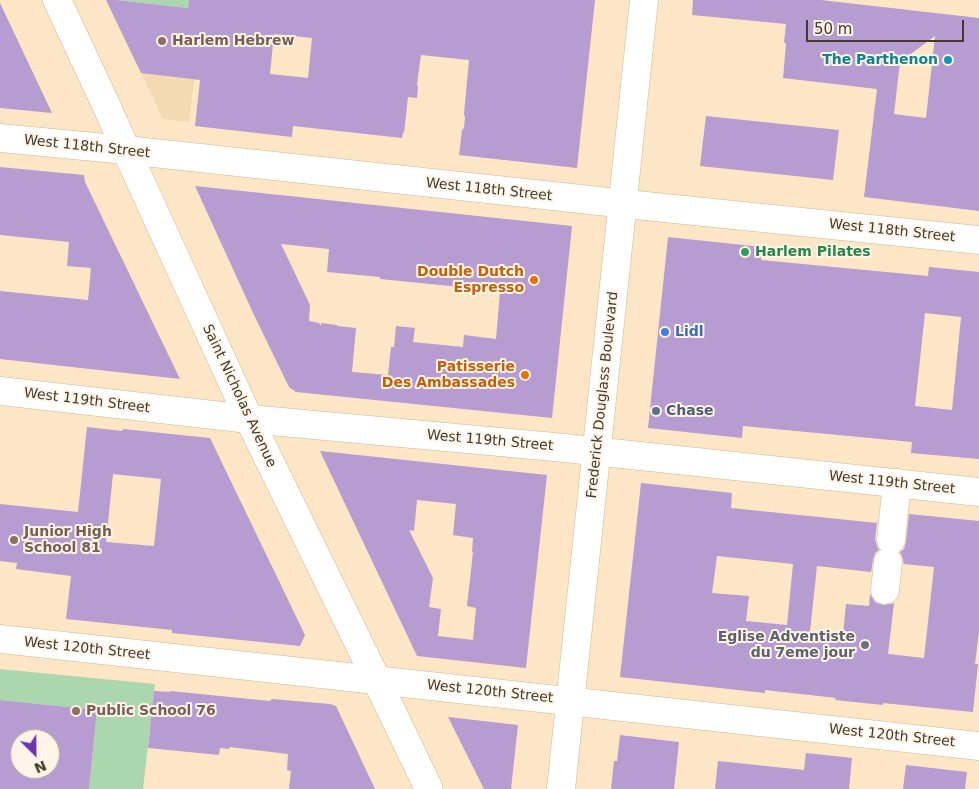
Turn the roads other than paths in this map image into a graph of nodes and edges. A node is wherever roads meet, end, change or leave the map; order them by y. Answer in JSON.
{"nodes":[{"id":1,"x":57,"y":0,"type":"edge"},
{"id":2,"x":644,"y":0,"type":"edge"},
{"id":3,"x":0,"y":138,"type":"edge"},
{"id":4,"x":126,"y":150,"type":"junction"},
{"id":5,"x":622,"y":204,"type":"junction"},
{"id":6,"x":979,"y":240,"type":"edge"},
{"id":7,"x":0,"y":391,"type":"edge"},
{"id":8,"x":249,"y":419,"type":"junction"},
{"id":9,"x":597,"y":451,"type":"junction"},
{"id":10,"x":897,"y":483,"type":"junction"},
{"id":11,"x":979,"y":492,"type":"edge"},
{"id":12,"x":885,"y":590,"type":"dead end"},
{"id":13,"x":0,"y":640,"type":"edge"},
{"id":14,"x":377,"y":680,"type":"junction"},
{"id":15,"x":570,"y":701,"type":"junction"},
{"id":16,"x":979,"y":746,"type":"edge"},
{"id":17,"x":429,"y":789,"type":"edge"},
{"id":18,"x":561,"y":789,"type":"edge"}],
"edges":[{"from":1,"to":4,"type":"street","name":"Saint Nicholas Avenue"},
{"from":2,"to":5,"type":"street","name":"Frederick Douglass Boulevard"},
{"from":3,"to":4,"type":"street","name":"West 118th Street"},
{"from":4,"to":5,"type":"street","name":"West 118th Street"},
{"from":4,"to":8,"type":"street","name":"Saint Nicholas Avenue"},
{"from":5,"to":6,"type":"street","name":"West 118th Street"},
{"from":5,"to":9,"type":"street","name":"Frederick Douglass Boulevard"},
{"from":7,"to":8,"type":"street","name":"West 119th Street"},
{"from":8,"to":9,"type":"street","name":"West 119th Street"},
{"from":8,"to":14,"type":"street","name":"Saint Nicholas Avenue"},
{"from":9,"to":10,"type":"street","name":"West 119th Street"},
{"from":9,"to":15,"type":"street","name":"Frederick Douglass Boulevard"},
{"from":10,"to":11,"type":"street","name":"West 119th Street"},
{"from":10,"to":12,"type":"street"},
{"from":13,"to":14,"type":"street","name":"West 120th Street"},
{"from":14,"to":15,"type":"street","name":"West 120th Street"},
{"from":14,"to":17,"type":"street","name":"Saint Nicholas Avenue"},
{"from":15,"to":16,"type":"street","name":"West 120th Street"},
{"from":15,"to":18,"type":"street","name":"Frederick Douglass Boulevard"}]}
